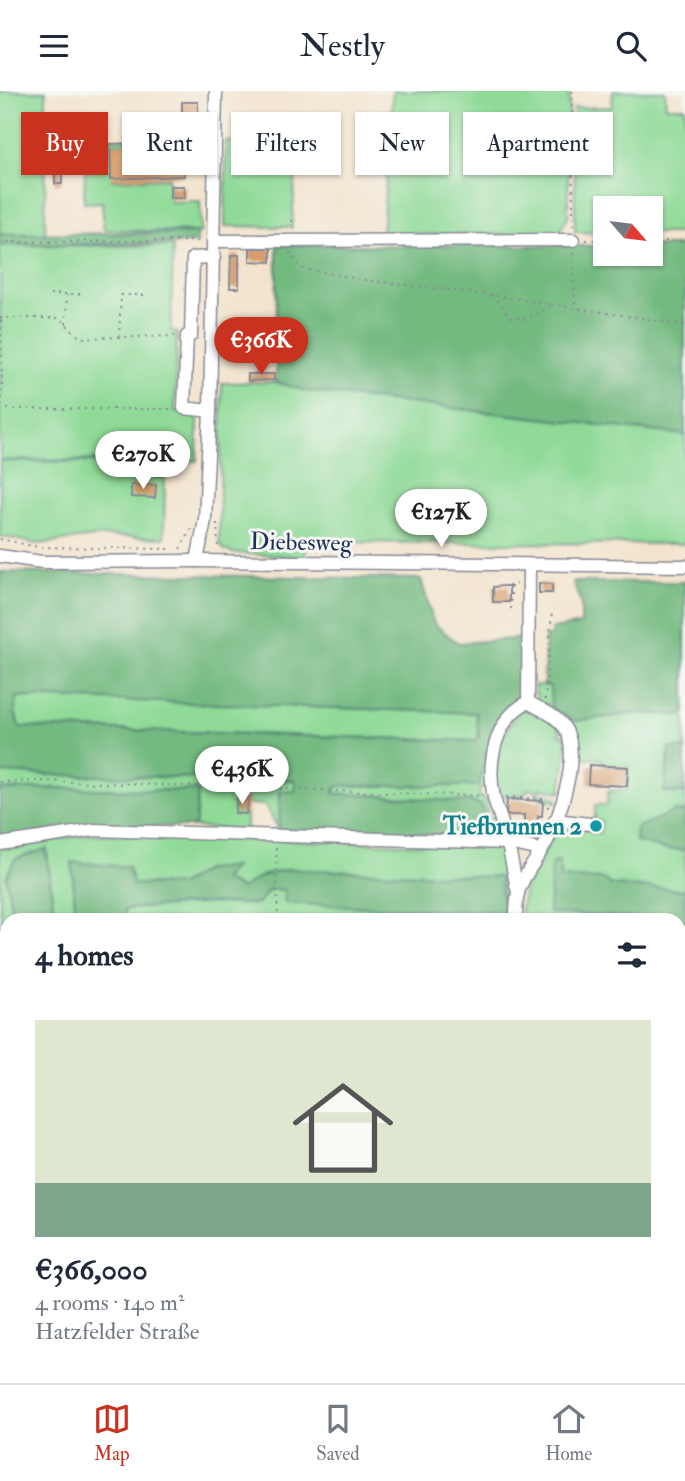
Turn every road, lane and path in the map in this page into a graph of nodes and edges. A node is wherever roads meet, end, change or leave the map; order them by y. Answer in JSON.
{"nodes":[{"id":1,"x":216,"y":91,"type":"edge"},
{"id":2,"x":572,"y":91,"type":"edge"},
{"id":3,"x":283,"y":240,"type":"junction"},
{"id":4,"x":573,"y":240,"type":"junction"},
{"id":5,"x":593,"y":240,"type":"edge"},
{"id":6,"x":214,"y":241,"type":"junction"},
{"id":7,"x":663,"y":241,"type":"edge"},
{"id":8,"x":685,"y":241,"type":"edge"},
{"id":9,"x":0,"y":242,"type":"edge"},
{"id":10,"x":214,"y":257,"type":"junction"},
{"id":11,"x":50,"y":294,"type":"dead end"},
{"id":12,"x":67,"y":294,"type":"junction"},
{"id":13,"x":83,"y":294,"type":"dead end"},
{"id":14,"x":149,"y":295,"type":"dead end"},
{"id":15,"x":491,"y":295,"type":"junction"},
{"id":16,"x":554,"y":304,"type":"junction"},
{"id":17,"x":575,"y":307,"type":"junction"},
{"id":18,"x":0,"y":318,"type":"edge"},
{"id":19,"x":66,"y":325,"type":"junction"},
{"id":20,"x":685,"y":325,"type":"edge"},
{"id":21,"x":187,"y":336,"type":"junction"},
{"id":22,"x":119,"y":338,"type":"junction"},
{"id":23,"x":184,"y":408,"type":"junction"},
{"id":24,"x":1,"y":410,"type":"edge"},
{"id":25,"x":210,"y":411,"type":"junction"},
{"id":26,"x":217,"y":516,"type":"dead end"},
{"id":27,"x":0,"y":540,"type":"edge"},
{"id":28,"x":180,"y":549,"type":"dead end"},
{"id":29,"x":222,"y":552,"type":"dead end"},
{"id":30,"x":0,"y":557,"type":"edge"},
{"id":31,"x":197,"y":561,"type":"junction"},
{"id":32,"x":529,"y":566,"type":"junction"},
{"id":33,"x":685,"y":566,"type":"edge"},
{"id":34,"x":522,"y":584,"type":"dead end"},
{"id":35,"x":511,"y":609,"type":"dead end"},
{"id":36,"x":552,"y":610,"type":"dead end"},
{"id":37,"x":528,"y":702,"type":"junction"},
{"id":38,"x":545,"y":712,"type":"junction"},
{"id":39,"x":0,"y":782,"type":"edge"},
{"id":40,"x":494,"y":796,"type":"junction"},
{"id":41,"x":558,"y":814,"type":"junction"},
{"id":42,"x":590,"y":824,"type":"dead end"},
{"id":43,"x":275,"y":836,"type":"junction"},
{"id":44,"x":508,"y":843,"type":"junction"},
{"id":45,"x":0,"y":844,"type":"edge"},
{"id":46,"x":541,"y":851,"type":"junction"},
{"id":47,"x":518,"y":893,"type":"junction"},
{"id":48,"x":278,"y":913,"type":"edge"},
{"id":49,"x":517,"y":913,"type":"edge"}],
"edges":[{"from":1,"to":6,"type":"street"},
{"from":2,"to":4,"type":"path"},
{"from":3,"to":4,"type":"street"},
{"from":3,"to":6,"type":"street"},
{"from":3,"to":15,"type":"path"},
{"from":4,"to":5,"type":"path"},
{"from":4,"to":17,"type":"path"},
{"from":6,"to":9,"type":"path"},
{"from":6,"to":10,"type":"street"},
{"from":7,"to":8,"type":"path"},
{"from":10,"to":21,"type":"street"},
{"from":10,"to":25,"type":"street"},
{"from":11,"to":12,"type":"path"},
{"from":12,"to":13,"type":"path"},
{"from":12,"to":19,"type":"path"},
{"from":14,"to":22,"type":"path"},
{"from":15,"to":16,"type":"path"},
{"from":15,"to":16,"type":"path"},
{"from":16,"to":17,"type":"path"},
{"from":17,"to":20,"type":"path"},
{"from":18,"to":19,"type":"path"},
{"from":18,"to":24,"type":"path"},
{"from":19,"to":22,"type":"path"},
{"from":21,"to":22,"type":"path"},
{"from":21,"to":23,"type":"street"},
{"from":23,"to":24,"type":"path"},
{"from":23,"to":25,"type":"street"},
{"from":25,"to":31,"type":"street"},
{"from":26,"to":29,"type":"path"},
{"from":27,"to":28,"type":"path"},
{"from":30,"to":31,"type":"street","name":"Diebesweg"},
{"from":31,"to":32,"type":"street","name":"Diebesweg"},
{"from":32,"to":33,"type":"street","name":"Diebesweg"},
{"from":32,"to":37,"type":"street"},
{"from":34,"to":35,"type":"path"},
{"from":36,"to":38,"type":"path"},
{"from":37,"to":38,"type":"street"},
{"from":37,"to":40,"type":"street"},
{"from":38,"to":41,"type":"street"},
{"from":39,"to":40,"type":"path"},
{"from":40,"to":41,"type":"path"},
{"from":40,"to":44,"type":"street"},
{"from":41,"to":42,"type":"street"},
{"from":41,"to":46,"type":"street"},
{"from":43,"to":44,"type":"street"},
{"from":43,"to":45,"type":"street"},
{"from":43,"to":48,"type":"path"},
{"from":44,"to":46,"type":"street"},
{"from":44,"to":47,"type":"street"},
{"from":46,"to":47,"type":"street"},
{"from":47,"to":49,"type":"street"}]}
